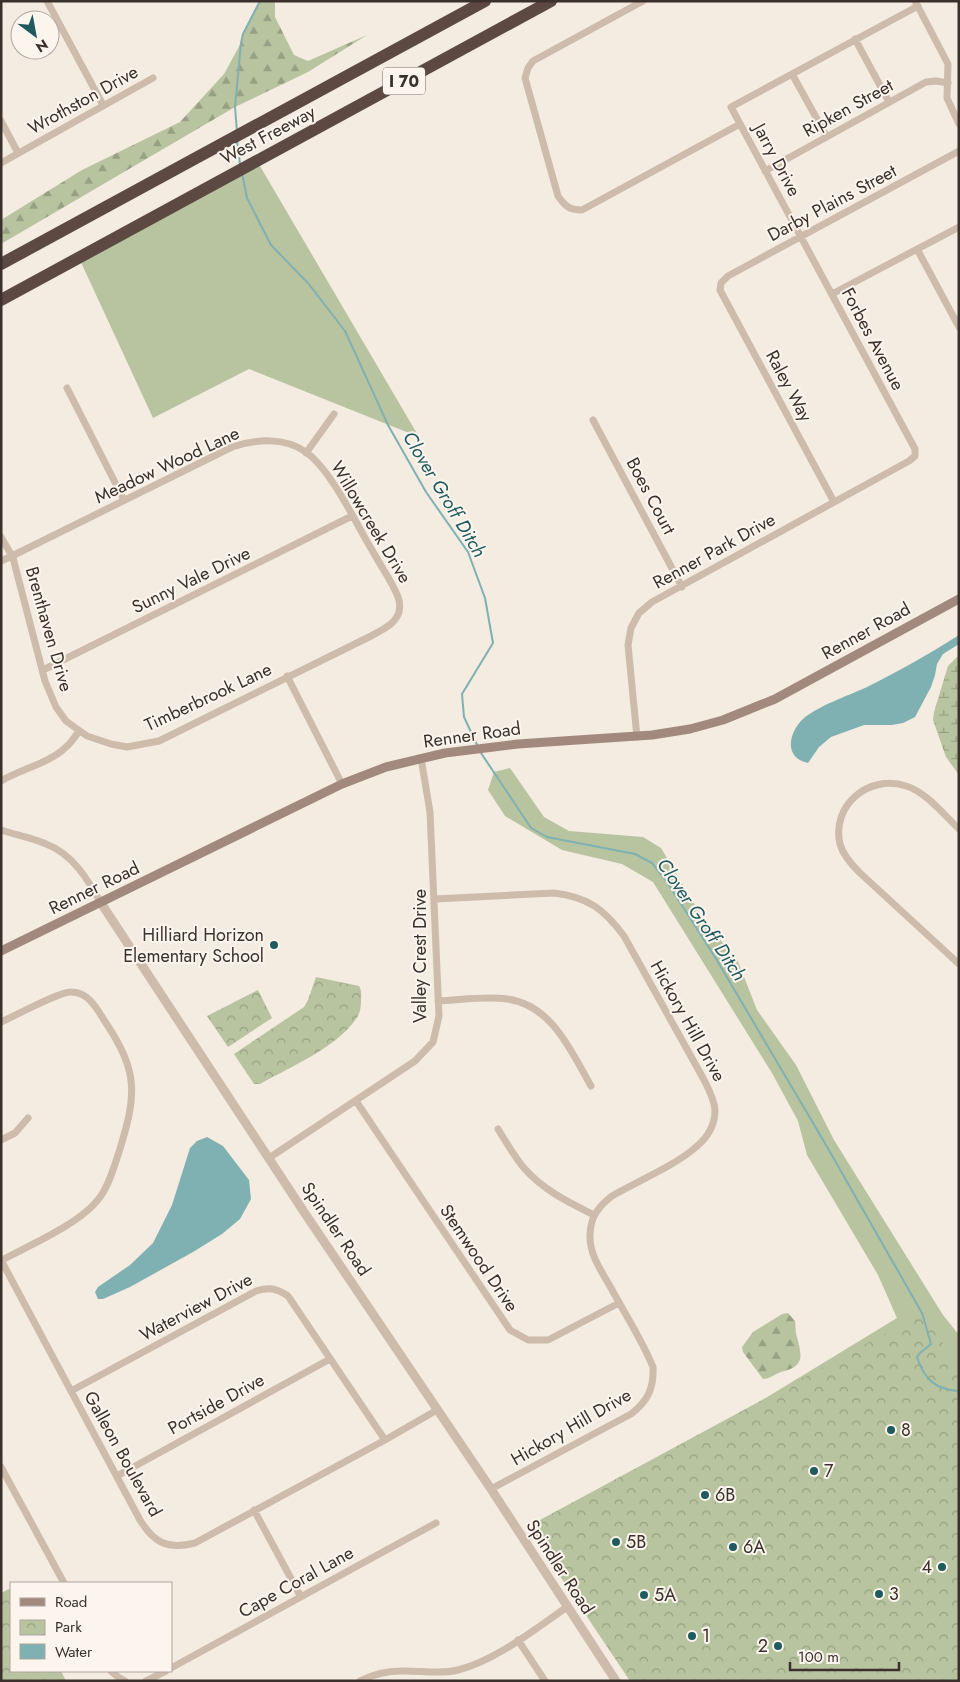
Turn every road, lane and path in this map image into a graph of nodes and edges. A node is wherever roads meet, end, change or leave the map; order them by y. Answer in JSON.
{"nodes":[{"id":1,"x":47,"y":1,"type":"edge"},
{"id":2,"x":485,"y":1,"type":"edge"},
{"id":3,"x":551,"y":1,"type":"edge"},
{"id":4,"x":643,"y":1,"type":"edge"},
{"id":5,"x":916,"y":4,"type":"edge"},
{"id":6,"x":855,"y":39,"type":"junction"},
{"id":7,"x":792,"y":74,"type":"junction"},
{"id":8,"x":153,"y":78,"type":"dead end"},
{"id":9,"x":948,"y":83,"type":"junction"},
{"id":10,"x":889,"y":102,"type":"junction"},
{"id":11,"x":103,"y":105,"type":"junction"},
{"id":12,"x":1,"y":121,"type":"edge"},
{"id":13,"x":740,"y":124,"type":"junction"},
{"id":14,"x":959,"y":124,"type":"edge"},
{"id":15,"x":827,"y":137,"type":"junction"},
{"id":16,"x":959,"y":151,"type":"edge"},
{"id":17,"x":18,"y":153,"type":"junction"},
{"id":18,"x":1,"y":163,"type":"edge"},
{"id":19,"x":765,"y":171,"type":"junction"},
{"id":20,"x":959,"y":227,"type":"edge"},
{"id":21,"x":801,"y":237,"type":"junction"},
{"id":22,"x":917,"y":249,"type":"junction"},
{"id":23,"x":1,"y":264,"type":"edge"},
{"id":24,"x":721,"y":283,"type":"joint"},
{"id":25,"x":832,"y":294,"type":"junction"},
{"id":26,"x":1,"y":300,"type":"edge"},
{"id":27,"x":959,"y":327,"type":"edge"},
{"id":28,"x":67,"y":388,"type":"dead end"},
{"id":29,"x":334,"y":414,"type":"dead end"},
{"id":30,"x":592,"y":420,"type":"dead end"},
{"id":31,"x":306,"y":452,"type":"junction"},
{"id":32,"x":915,"y":456,"type":"joint"},
{"id":33,"x":124,"y":500,"type":"junction"},
{"id":34,"x":834,"y":502,"type":"junction"},
{"id":35,"x":352,"y":516,"type":"junction"},
{"id":36,"x":1,"y":537,"type":"edge"},
{"id":37,"x":12,"y":556,"type":"junction"},
{"id":38,"x":1,"y":561,"type":"edge"},
{"id":39,"x":682,"y":587,"type":"junction"},
{"id":40,"x":959,"y":599,"type":"edge"},
{"id":41,"x":399,"y":613,"type":"joint"},
{"id":42,"x":43,"y":670,"type":"junction"},
{"id":43,"x":287,"y":676,"type":"junction"},
{"id":44,"x":79,"y":731,"type":"junction"},
{"id":45,"x":637,"y":737,"type":"junction"},
{"id":46,"x":421,"y":758,"type":"junction"},
{"id":47,"x":1,"y":781,"type":"edge"},
{"id":48,"x":342,"y":784,"type":"junction"},
{"id":49,"x":959,"y":829,"type":"edge"},
{"id":50,"x":1,"y":830,"type":"edge"},
{"id":51,"x":435,"y":899,"type":"junction"},
{"id":52,"x":101,"y":903,"type":"junction"},
{"id":53,"x":1,"y":951,"type":"edge"},
{"id":54,"x":959,"y":964,"type":"edge"},
{"id":55,"x":438,"y":1001,"type":"junction"},
{"id":56,"x":1,"y":1022,"type":"edge"},
{"id":57,"x":591,"y":1086,"type":"dead end"},
{"id":58,"x":356,"y":1101,"type":"junction"},
{"id":59,"x":28,"y":1118,"type":"dead end"},
{"id":60,"x":498,"y":1129,"type":"dead end"},
{"id":61,"x":1,"y":1140,"type":"edge"},
{"id":62,"x":269,"y":1158,"type":"junction"},
{"id":63,"x":594,"y":1215,"type":"junction"},
{"id":64,"x":1,"y":1260,"type":"edge"},
{"id":65,"x":619,"y":1302,"type":"junction"},
{"id":66,"x":330,"y":1359,"type":"junction"},
{"id":67,"x":71,"y":1391,"type":"junction"},
{"id":68,"x":437,"y":1410,"type":"junction"},
{"id":69,"x":385,"y":1440,"type":"junction"},
{"id":70,"x":1,"y":1467,"type":"edge"},
{"id":71,"x":116,"y":1476,"type":"junction"},
{"id":72,"x":491,"y":1489,"type":"junction"},
{"id":73,"x":254,"y":1510,"type":"junction"},
{"id":74,"x":436,"y":1523,"type":"dead end"},
{"id":75,"x":63,"y":1582,"type":"edge"},
{"id":76,"x":301,"y":1597,"type":"junction"},
{"id":77,"x":567,"y":1607,"type":"junction"},
{"id":78,"x":518,"y":1640,"type":"junction"},
{"id":79,"x":172,"y":1667,"type":"edge"},
{"id":80,"x":112,"y":1672,"type":"edge"},
{"id":81,"x":164,"y":1672,"type":"edge"},
{"id":82,"x":125,"y":1681,"type":"edge"},
{"id":83,"x":146,"y":1681,"type":"edge"},
{"id":84,"x":360,"y":1681,"type":"edge"},
{"id":85,"x":545,"y":1681,"type":"edge"},
{"id":86,"x":616,"y":1681,"type":"edge"}],
"edges":[{"from":1,"to":11,"type":"street"},
{"from":2,"to":23,"type":"highway","name":"West Freeway","number":"I 70"},
{"from":3,"to":26,"type":"highway","name":"West Freeway","number":"I 70"},
{"from":4,"to":13,"type":"street"},
{"from":5,"to":6,"type":"street"},
{"from":5,"to":9,"type":"street"},
{"from":6,"to":7,"type":"street"},
{"from":6,"to":10,"type":"street"},
{"from":7,"to":13,"type":"street","name":"Jarry Drive"},
{"from":7,"to":15,"type":"street"},
{"from":8,"to":11,"type":"street","name":"Wrothston Drive"},
{"from":9,"to":10,"type":"street","name":"Ripken Street"},
{"from":9,"to":14,"type":"street"},
{"from":10,"to":15,"type":"street","name":"Ripken Street"},
{"from":11,"to":17,"type":"street","name":"Wrothston Drive"},
{"from":12,"to":17,"type":"street"},
{"from":13,"to":19,"type":"street","name":"Jarry Drive"},
{"from":15,"to":19,"type":"street","name":"Ripken Street"},
{"from":16,"to":21,"type":"street","name":"Darby Plains Street"},
{"from":17,"to":18,"type":"street","name":"Wrothston Drive"},
{"from":19,"to":21,"type":"street","name":"Jarry Drive"},
{"from":20,"to":22,"type":"street"},
{"from":21,"to":24,"type":"street","name":"Darby Plains Street"},
{"from":21,"to":25,"type":"street","name":"Forbes Avenue"},
{"from":22,"to":25,"type":"street"},
{"from":22,"to":27,"type":"street"},
{"from":24,"to":34,"type":"street","name":"Raley Way"},
{"from":25,"to":32,"type":"street","name":"Forbes Avenue"},
{"from":28,"to":33,"type":"street"},
{"from":29,"to":31,"type":"street"},
{"from":30,"to":39,"type":"street","name":"Boes Court"},
{"from":31,"to":33,"type":"street","name":"Meadow Wood Lane"},
{"from":31,"to":35,"type":"street","name":"Willowcreek Drive"},
{"from":32,"to":34,"type":"street","name":"Renner Park Drive"},
{"from":33,"to":37,"type":"street","name":"Meadow Wood Lane"},
{"from":34,"to":39,"type":"street","name":"Renner Park Drive"},
{"from":35,"to":41,"type":"street","name":"Willowcreek Drive"},
{"from":35,"to":42,"type":"street","name":"Sunny Vale Drive"},
{"from":36,"to":37,"type":"street","name":"Brenthaven Drive"},
{"from":37,"to":38,"type":"street","name":"Meadow Wood Lane"},
{"from":37,"to":42,"type":"street","name":"Brenthaven Drive"},
{"from":39,"to":45,"type":"street","name":"Renner Park Drive"},
{"from":40,"to":45,"type":"main road","name":"Renner Road"},
{"from":41,"to":43,"type":"street","name":"Timberbrook Lane"},
{"from":42,"to":44,"type":"street","name":"Brenthaven Drive"},
{"from":43,"to":44,"type":"street","name":"Timberbrook Lane"},
{"from":43,"to":48,"type":"street"},
{"from":44,"to":47,"type":"street"},
{"from":45,"to":46,"type":"main road","name":"Renner Road"},
{"from":46,"to":48,"type":"main road","name":"Renner Road"},
{"from":46,"to":51,"type":"street","name":"Valley Crest Drive"},
{"from":48,"to":52,"type":"main road","name":"Renner Road"},
{"from":49,"to":54,"type":"street"},
{"from":50,"to":52,"type":"street","name":"Spindler Road"},
{"from":51,"to":55,"type":"street","name":"Valley Crest Drive"},
{"from":51,"to":63,"type":"street","name":"Hickory Hill Drive"},
{"from":52,"to":53,"type":"main road","name":"Renner Road"},
{"from":52,"to":62,"type":"street","name":"Spindler Road"},
{"from":55,"to":57,"type":"street"},
{"from":55,"to":58,"type":"street","name":"Valley Crest Drive"},
{"from":56,"to":64,"type":"street"},
{"from":58,"to":62,"type":"street","name":"Valley Crest Drive"},
{"from":58,"to":65,"type":"street","name":"Stemwood Drive"},
{"from":59,"to":61,"type":"street"},
{"from":60,"to":63,"type":"street"},
{"from":62,"to":68,"type":"street","name":"Spindler Road"},
{"from":63,"to":65,"type":"street","name":"Hickory Hill Drive"},
{"from":64,"to":67,"type":"street","name":"Galleon Boulevard"},
{"from":65,"to":72,"type":"street","name":"Hickory Hill Drive"},
{"from":66,"to":67,"type":"street","name":"Waterview Drive"},
{"from":66,"to":69,"type":"street","name":"Waterview Drive"},
{"from":66,"to":71,"type":"street","name":"Portside Drive"},
{"from":67,"to":71,"type":"street","name":"Galleon Boulevard"},
{"from":68,"to":69,"type":"street","name":"Galleon Boulevard"},
{"from":68,"to":72,"type":"street","name":"Spindler Road"},
{"from":69,"to":73,"type":"street","name":"Galleon Boulevard"},
{"from":70,"to":75,"type":"street"},
{"from":71,"to":73,"type":"street","name":"Galleon Boulevard"},
{"from":72,"to":77,"type":"street","name":"Spindler Road"},
{"from":73,"to":76,"type":"street"},
{"from":74,"to":76,"type":"street","name":"Cape Coral Lane"},
{"from":76,"to":79,"type":"street","name":"Cape Coral Lane"},
{"from":77,"to":78,"type":"street"},
{"from":77,"to":86,"type":"street","name":"Spindler Road"},
{"from":78,"to":84,"type":"street"},
{"from":78,"to":85,"type":"street"},
{"from":80,"to":82,"type":"street"},
{"from":81,"to":83,"type":"street"}]}
